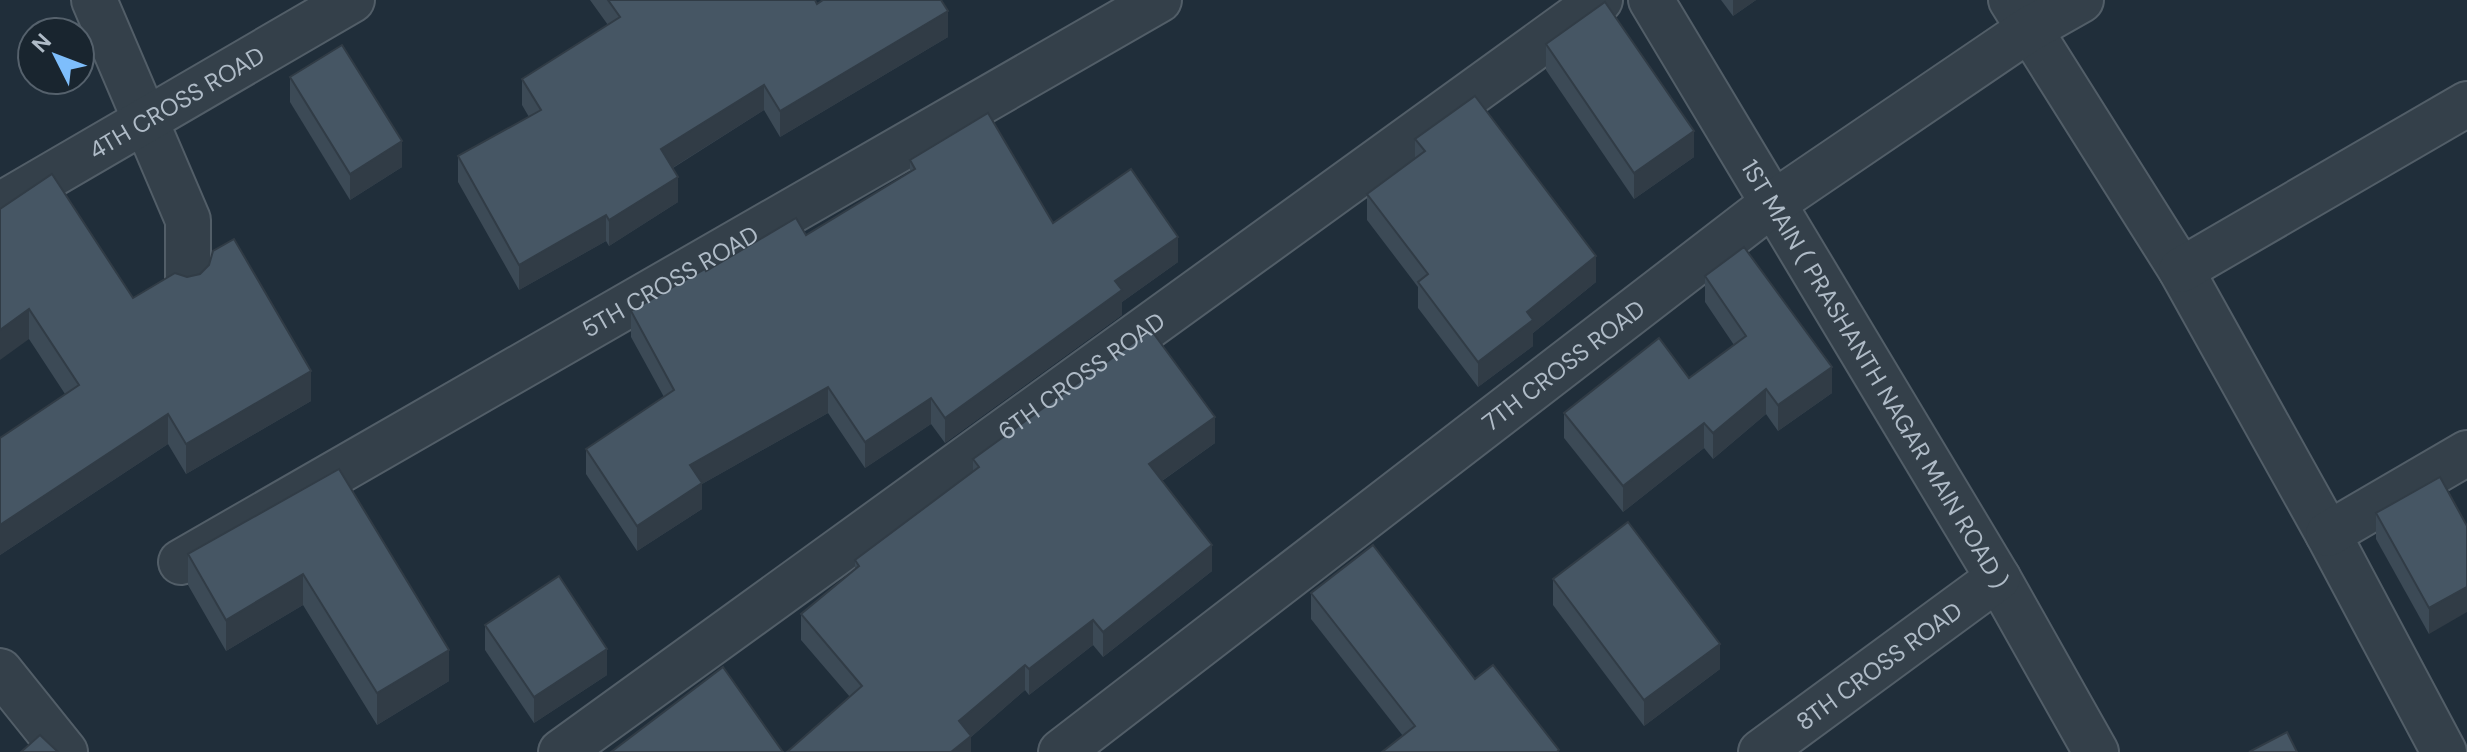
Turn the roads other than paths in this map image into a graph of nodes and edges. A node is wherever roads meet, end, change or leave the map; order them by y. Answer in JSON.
{"nodes":[{"id":1,"x":94,"y":0,"type":"edge"},
{"id":2,"x":352,"y":0,"type":"edge"},
{"id":3,"x":1159,"y":0,"type":"edge"},
{"id":4,"x":1600,"y":0,"type":"edge"},
{"id":5,"x":1651,"y":0,"type":"edge"},
{"id":6,"x":2081,"y":0,"type":"edge"},
{"id":7,"x":2020,"y":15,"type":"edge"},
{"id":8,"x":2467,"y":104,"type":"edge"},
{"id":9,"x":146,"y":120,"type":"junction"},
{"id":10,"x":1772,"y":204,"type":"junction"},
{"id":11,"x":0,"y":205,"type":"edge"},
{"id":12,"x":2181,"y":270,"type":"junction"},
{"id":13,"x":188,"y":282,"type":"edge"},
{"id":14,"x":2467,"y":453,"type":"edge"},
{"id":15,"x":2328,"y":534,"type":"junction"},
{"id":16,"x":181,"y":562,"type":"dead end"},
{"id":17,"x":1998,"y":578,"type":"junction"},
{"id":18,"x":0,"y":671,"type":"edge"},
{"id":19,"x":65,"y":752,"type":"edge"},
{"id":20,"x":561,"y":752,"type":"edge"},
{"id":21,"x":1061,"y":752,"type":"edge"},
{"id":22,"x":1761,"y":752,"type":"edge"},
{"id":23,"x":2096,"y":752,"type":"edge"},
{"id":24,"x":2444,"y":752,"type":"edge"}],
"edges":[{"from":1,"to":9,"type":"street"},
{"from":2,"to":9,"type":"street","name":"4TH CROSS ROAD"},
{"from":3,"to":16,"type":"street","name":"5TH CROSS ROAD"},
{"from":4,"to":20,"type":"street","name":"6TH CROSS ROAD"},
{"from":5,"to":10,"type":"street","name":"1ST MAIN ( PRASHANTH NAGAR MAIN ROAD )"},
{"from":6,"to":7,"type":"street","name":"7TH CROSS ROAD"},
{"from":7,"to":10,"type":"street","name":"7TH CROSS ROAD"},
{"from":7,"to":12,"type":"street"},
{"from":8,"to":12,"type":"street"},
{"from":9,"to":11,"type":"street","name":"4TH CROSS ROAD"},
{"from":9,"to":13,"type":"street"},
{"from":10,"to":17,"type":"street","name":"1ST MAIN ( PRASHANTH NAGAR MAIN ROAD )"},
{"from":10,"to":21,"type":"street","name":"7TH CROSS ROAD"},
{"from":12,"to":15,"type":"street"},
{"from":14,"to":15,"type":"street"},
{"from":15,"to":24,"type":"street"},
{"from":17,"to":22,"type":"street","name":"8TH CROSS ROAD"},
{"from":17,"to":23,"type":"street","name":"1ST MAIN ( PRASHANTH NAGAR MAIN ROAD )"},
{"from":18,"to":19,"type":"street"}]}
